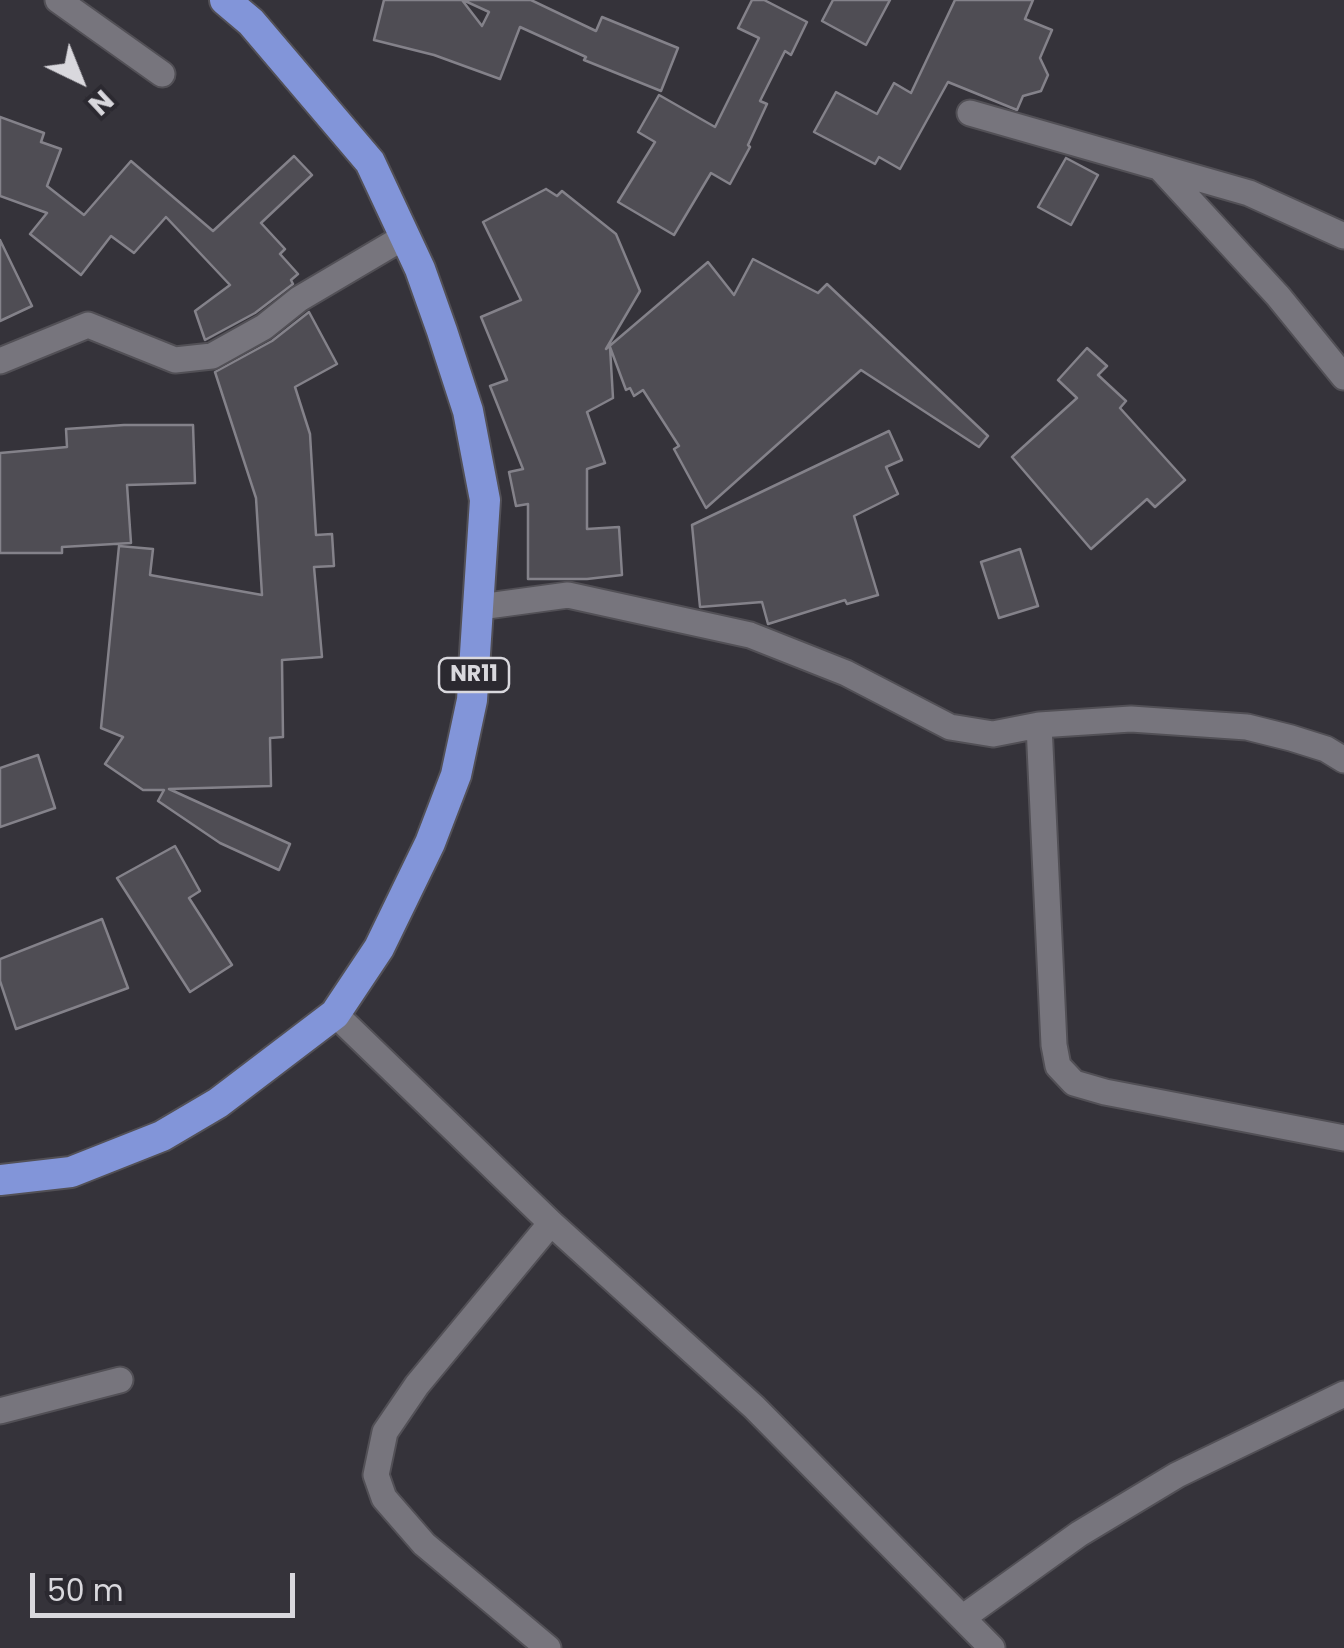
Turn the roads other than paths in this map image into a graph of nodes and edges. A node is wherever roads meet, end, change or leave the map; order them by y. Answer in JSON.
{"nodes":[{"id":1,"x":58,"y":0,"type":"edge"},
{"id":2,"x":225,"y":0,"type":"edge"},
{"id":3,"x":162,"y":74,"type":"dead end"},
{"id":4,"x":970,"y":113,"type":"dead end"},
{"id":5,"x":1162,"y":170,"type":"junction"},
{"id":6,"x":1344,"y":236,"type":"edge"},
{"id":7,"x":404,"y":237,"type":"junction"},
{"id":8,"x":0,"y":361,"type":"edge"},
{"id":9,"x":1344,"y":376,"type":"edge"},
{"id":10,"x":480,"y":607,"type":"junction"},
{"id":11,"x":1039,"y":725,"type":"junction"},
{"id":12,"x":1344,"y":760,"type":"edge"},
{"id":13,"x":334,"y":1014,"type":"junction"},
{"id":14,"x":1344,"y":1138,"type":"edge"},
{"id":15,"x":0,"y":1180,"type":"edge"},
{"id":16,"x":550,"y":1224,"type":"junction"},
{"id":17,"x":120,"y":1380,"type":"dead end"},
{"id":18,"x":1344,"y":1394,"type":"edge"},
{"id":19,"x":0,"y":1411,"type":"edge"},
{"id":20,"x":965,"y":1616,"type":"junction"},
{"id":21,"x":548,"y":1648,"type":"edge"},
{"id":22,"x":992,"y":1648,"type":"edge"}],
"edges":[{"from":1,"to":3,"type":"street"},
{"from":2,"to":7,"type":"highway","number":"NR11"},
{"from":4,"to":5,"type":"street"},
{"from":5,"to":6,"type":"street"},
{"from":5,"to":9,"type":"street"},
{"from":7,"to":8,"type":"street"},
{"from":7,"to":10,"type":"highway","number":"NR11"},
{"from":10,"to":11,"type":"street"},
{"from":10,"to":13,"type":"highway","number":"NR11"},
{"from":11,"to":12,"type":"street"},
{"from":11,"to":14,"type":"street"},
{"from":13,"to":15,"type":"highway","number":"NR11"},
{"from":13,"to":16,"type":"street"},
{"from":16,"to":20,"type":"street"},
{"from":16,"to":21,"type":"street"},
{"from":17,"to":19,"type":"street"},
{"from":18,"to":20,"type":"street"},
{"from":20,"to":22,"type":"street"}]}
